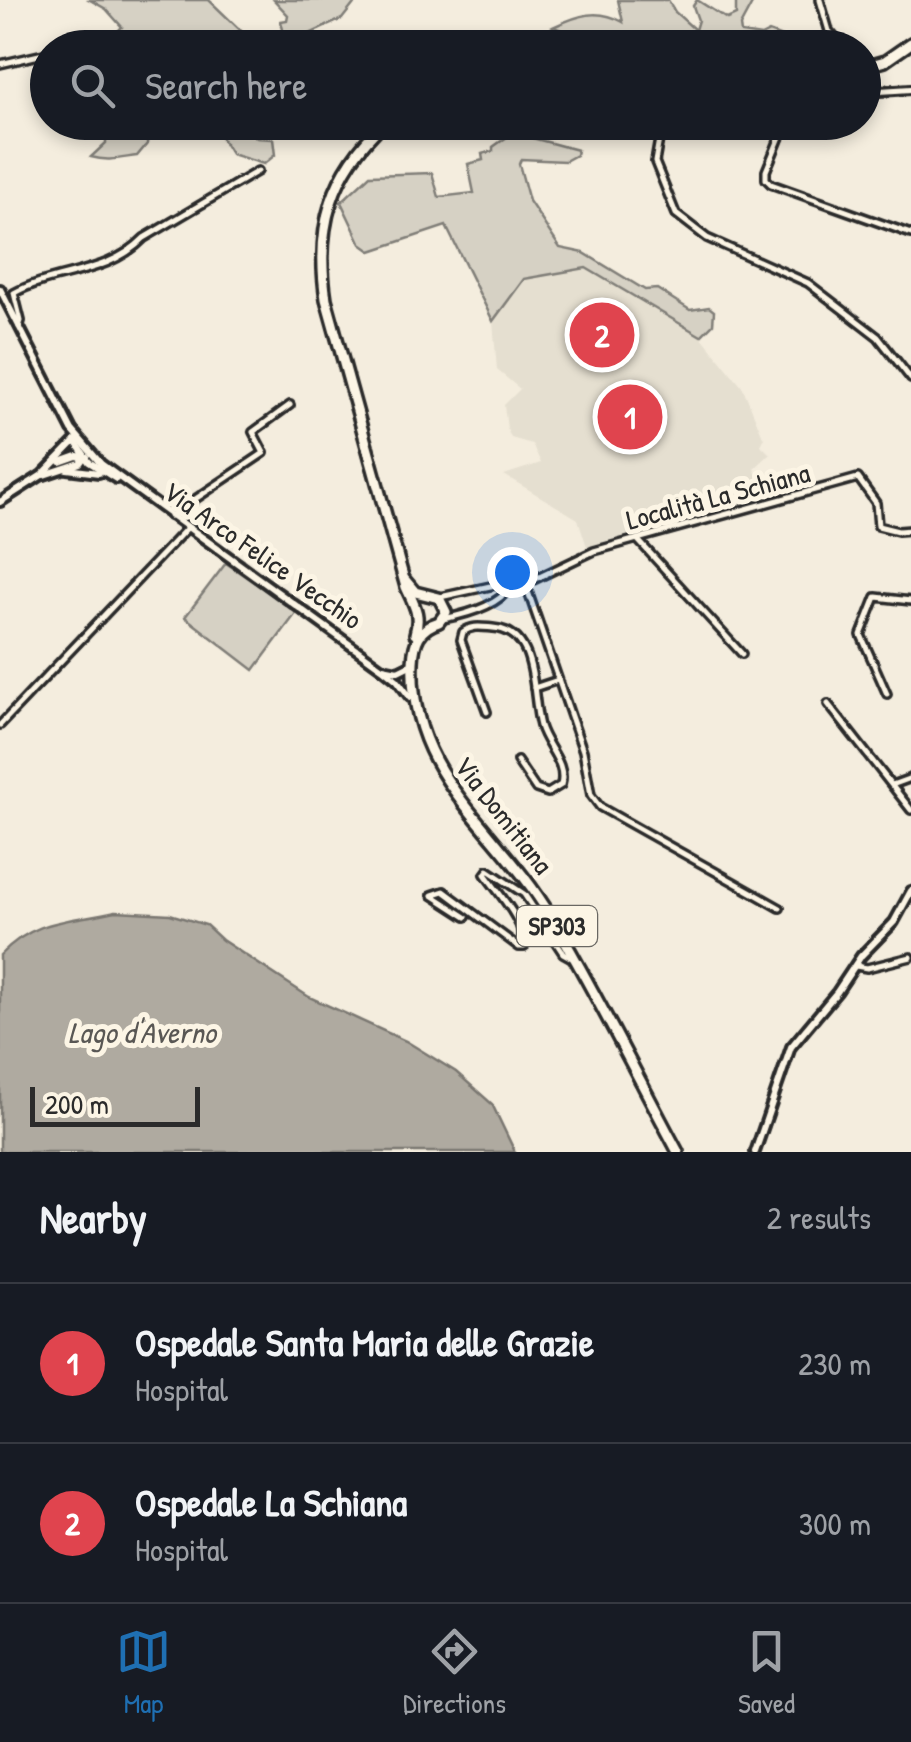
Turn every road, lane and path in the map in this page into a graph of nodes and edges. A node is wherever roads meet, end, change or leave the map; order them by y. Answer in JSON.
{"nodes":[{"id":1,"x":820,"y":0,"type":"edge"},
{"id":2,"x":829,"y":30,"type":"edge"},
{"id":3,"x":911,"y":43,"type":"edge"},
{"id":4,"x":30,"y":57,"type":"edge"},
{"id":5,"x":881,"y":62,"type":"edge"},
{"id":6,"x":0,"y":64,"type":"edge"},
{"id":7,"x":911,"y":89,"type":"edge"},
{"id":8,"x":881,"y":91,"type":"edge"},
{"id":9,"x":368,"y":140,"type":"edge"},
{"id":10,"x":659,"y":140,"type":"edge"},
{"id":11,"x":779,"y":140,"type":"edge"},
{"id":12,"x":258,"y":171,"type":"dead end"},
{"id":13,"x":911,"y":234,"type":"edge"},
{"id":14,"x":0,"y":290,"type":"edge"},
{"id":15,"x":19,"y":327,"type":"junction"},
{"id":16,"x":911,"y":379,"type":"edge"},
{"id":17,"x":290,"y":405,"type":"dead end"},
{"id":18,"x":72,"y":430,"type":"junction"},
{"id":19,"x":75,"y":441,"type":"junction"},
{"id":20,"x":84,"y":446,"type":"junction"},
{"id":21,"x":85,"y":456,"type":"junction"},
{"id":22,"x":65,"y":461,"type":"junction"},
{"id":23,"x":101,"y":464,"type":"junction"},
{"id":24,"x":42,"y":475,"type":"junction"},
{"id":25,"x":108,"y":476,"type":"junction"},
{"id":26,"x":118,"y":479,"type":"junction"},
{"id":27,"x":0,"y":502,"type":"edge"},
{"id":28,"x":170,"y":516,"type":"junction"},
{"id":29,"x":188,"y":528,"type":"junction"},
{"id":30,"x":911,"y":530,"type":"edge"},
{"id":31,"x":638,"y":539,"type":"junction"},
{"id":32,"x":405,"y":580,"type":"junction"},
{"id":33,"x":525,"y":583,"type":"junction"},
{"id":34,"x":509,"y":588,"type":"junction"},
{"id":35,"x":425,"y":596,"type":"junction"},
{"id":36,"x":440,"y":598,"type":"junction"},
{"id":37,"x":911,"y":601,"type":"edge"},
{"id":38,"x":418,"y":617,"type":"junction"},
{"id":39,"x":443,"y":619,"type":"junction"},
{"id":40,"x":430,"y":624,"type":"junction"},
{"id":41,"x":742,"y":654,"type":"dead end"},
{"id":42,"x":382,"y":668,"type":"junction"},
{"id":43,"x":407,"y":677,"type":"junction"},
{"id":44,"x":558,"y":680,"type":"junction"},
{"id":45,"x":534,"y":688,"type":"junction"},
{"id":46,"x":887,"y":694,"type":"dead end"},
{"id":47,"x":828,"y":704,"type":"dead end"},
{"id":48,"x":487,"y":712,"type":"dead end"},
{"id":49,"x":417,"y":714,"type":"junction"},
{"id":50,"x":0,"y":726,"type":"edge"},
{"id":51,"x":517,"y":760,"type":"dead end"},
{"id":52,"x":911,"y":778,"type":"edge"},
{"id":53,"x":892,"y":785,"type":"junction"},
{"id":54,"x":911,"y":810,"type":"edge"},
{"id":55,"x":911,"y":891,"type":"edge"},
{"id":56,"x":780,"y":908,"type":"dead end"},
{"id":57,"x":466,"y":918,"type":"dead end"},
{"id":58,"x":911,"y":957,"type":"edge"},
{"id":59,"x":575,"y":960,"type":"junction"},
{"id":60,"x":856,"y":966,"type":"junction"},
{"id":61,"x":678,"y":1152,"type":"edge"},
{"id":62,"x":755,"y":1152,"type":"edge"}],
"edges":[{"from":1,"to":2,"type":"street"},
{"from":3,"to":5,"type":"main road"},
{"from":4,"to":6,"type":"street"},
{"from":7,"to":8,"type":"street"},
{"from":9,"to":32,"type":"main road"},
{"from":10,"to":16,"type":"street"},
{"from":11,"to":13,"type":"street"},
{"from":12,"to":15,"type":"street"},
{"from":14,"to":15,"type":"street"},
{"from":15,"to":18,"type":"street"},
{"from":17,"to":28,"type":"street"},
{"from":18,"to":19,"type":"street"},
{"from":18,"to":20,"type":"street"},
{"from":19,"to":21,"type":"street"},
{"from":19,"to":22,"type":"street"},
{"from":20,"to":21,"type":"street"},
{"from":20,"to":23,"type":"street"},
{"from":21,"to":22,"type":"street"},
{"from":21,"to":23,"type":"street"},
{"from":21,"to":25,"type":"street"},
{"from":22,"to":24,"type":"street"},
{"from":22,"to":24,"type":"street"},
{"from":22,"to":25,"type":"street"},
{"from":23,"to":26,"type":"street"},
{"from":24,"to":27,"type":"street"},
{"from":25,"to":26,"type":"street"},
{"from":26,"to":28,"type":"street","name":"Via Arco Felice Vecchio"},
{"from":28,"to":29,"type":"street","name":"Via Arco Felice Vecchio"},
{"from":29,"to":42,"type":"street","name":"Via Arco Felice Vecchio"},
{"from":29,"to":50,"type":"street"},
{"from":30,"to":31,"type":"street","name":"Località La Schiana"},
{"from":31,"to":33,"type":"street","name":"Località La Schiana"},
{"from":31,"to":41,"type":"street"},
{"from":32,"to":35,"type":"main road"},
{"from":32,"to":38,"type":"main road"},
{"from":33,"to":34,"type":"street","name":"Località La Schiana"},
{"from":33,"to":44,"type":"street"},
{"from":34,"to":36,"type":"street","name":"Località La Schiana"},
{"from":34,"to":39,"type":"street","name":"Località La Schiana"},
{"from":35,"to":36,"type":"main road"},
{"from":35,"to":38,"type":"main road"},
{"from":36,"to":39,"type":"main road"},
{"from":37,"to":46,"type":"street"},
{"from":38,"to":40,"type":"main road"},
{"from":38,"to":43,"type":"main road","name":"Via Domitiana"},
{"from":39,"to":40,"type":"main road"},
{"from":40,"to":43,"type":"main road","name":"Via Domitiana"},
{"from":42,"to":43,"type":"street","name":"Via Arco Felice Vecchio"},
{"from":42,"to":43,"type":"street"},
{"from":43,"to":49,"type":"main road","name":"Via Domitiana","number":"SP303"},
{"from":43,"to":49,"type":"main road","name":"Via Domitiana"},
{"from":44,"to":45,"type":"street"},
{"from":44,"to":56,"type":"street"},
{"from":45,"to":48,"type":"street"},
{"from":45,"to":51,"type":"street"},
{"from":47,"to":53,"type":"street"},
{"from":49,"to":59,"type":"main road","name":"Via Domitiana","number":"SP303"},
{"from":52,"to":53,"type":"street"},
{"from":53,"to":54,"type":"street"},
{"from":55,"to":60,"type":"street"},
{"from":57,"to":59,"type":"street"},
{"from":58,"to":60,"type":"street"},
{"from":59,"to":61,"type":"main road","name":"Via Domitiana","number":"SP303"},
{"from":60,"to":62,"type":"street"}]}
